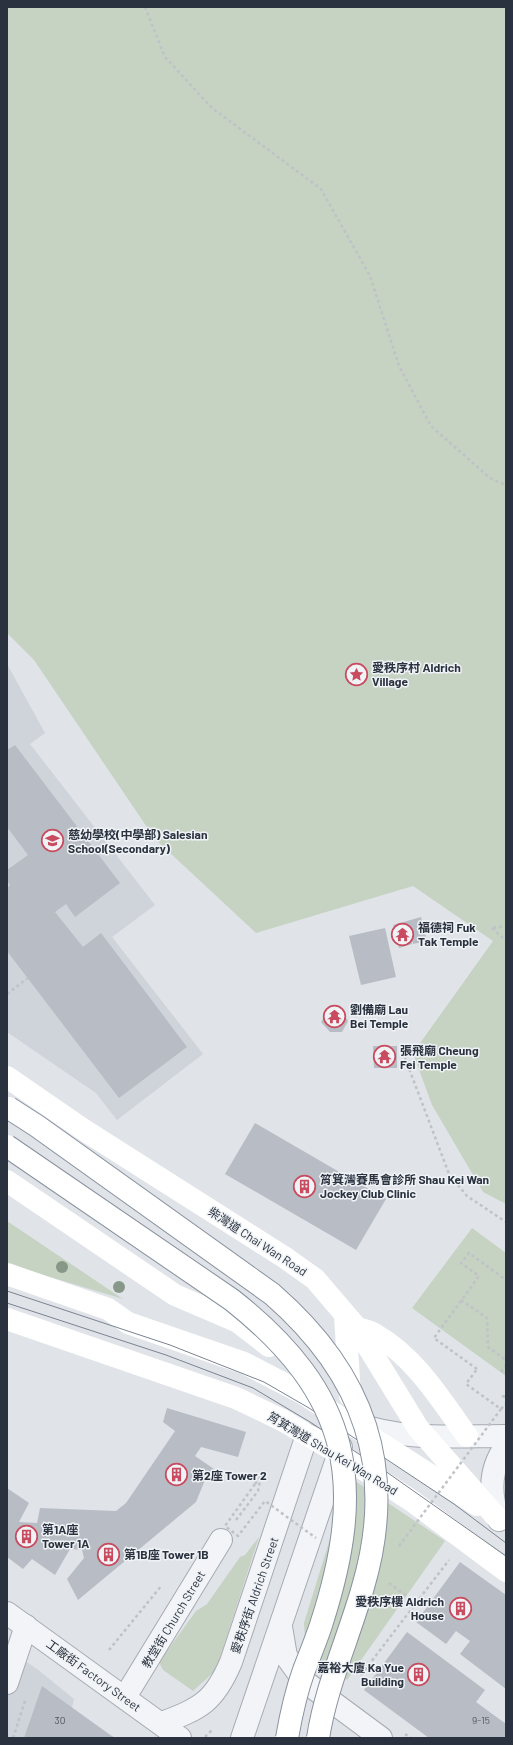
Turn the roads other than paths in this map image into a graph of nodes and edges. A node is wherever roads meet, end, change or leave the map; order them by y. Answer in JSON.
{"nodes":[{"id":1,"x":7,"y":1077,"type":"edge"},
{"id":2,"x":9,"y":1108,"type":"dead end"},
{"id":3,"x":7,"y":1146,"type":"edge"},
{"id":4,"x":7,"y":1182,"type":"edge"},
{"id":5,"x":7,"y":1274,"type":"edge"},
{"id":6,"x":7,"y":1319,"type":"edge"},
{"id":7,"x":350,"y":1321,"type":"junction"},
{"id":8,"x":302,"y":1392,"type":"junction"},
{"id":9,"x":348,"y":1421,"type":"junction"},
{"id":10,"x":308,"y":1435,"type":"junction"},
{"id":11,"x":426,"y":1435,"type":"junction"},
{"id":12,"x":467,"y":1436,"type":"junction"},
{"id":13,"x":506,"y":1436,"type":"edge"},
{"id":14,"x":506,"y":1446,"type":"edge"},
{"id":15,"x":340,"y":1454,"type":"junction"},
{"id":16,"x":503,"y":1523,"type":"edge"},
{"id":17,"x":226,"y":1534,"type":"dead end"},
{"id":18,"x":506,"y":1571,"type":"edge"},
{"id":19,"x":7,"y":1613,"type":"edge"},
{"id":20,"x":281,"y":1624,"type":"junction"},
{"id":21,"x":26,"y":1626,"type":"junction"},
{"id":22,"x":7,"y":1683,"type":"edge"},
{"id":23,"x":125,"y":1697,"type":"junction"},
{"id":24,"x":162,"y":1723,"type":"junction"},
{"id":25,"x":390,"y":1734,"type":"edge"},
{"id":26,"x":180,"y":1738,"type":"edge"},
{"id":27,"x":242,"y":1738,"type":"edge"},
{"id":28,"x":287,"y":1738,"type":"edge"},
{"id":29,"x":318,"y":1738,"type":"edge"}],
"edges":[{"from":1,"to":7,"type":"main road","name":"柴灣道 Chai Wan Road"},
{"from":2,"to":29,"type":"main road","bridge":true},
{"from":3,"to":28,"type":"main road","bridge":true},
{"from":4,"to":8,"type":"main road"},
{"from":5,"to":8,"type":"main road"},
{"from":6,"to":10,"type":"main road","name":"筲箕灣道 Shau Kei Wan Road"},
{"from":7,"to":9,"type":"main road"},
{"from":7,"to":11,"type":"main road","name":"柴灣道 Chai Wan Road"},
{"from":7,"to":12,"type":"main road"},
{"from":8,"to":9,"type":"main road"},
{"from":8,"to":10,"type":"main road"},
{"from":9,"to":11,"type":"street"},
{"from":9,"to":15,"type":"street"},
{"from":9,"to":16,"type":"main road"},
{"from":10,"to":15,"type":"main road","name":"筲箕灣道 Shau Kei Wan Road"},
{"from":10,"to":24,"type":"street","name":"愛秩序街 Aldrich Street"},
{"from":11,"to":12,"type":"street"},
{"from":11,"to":16,"type":"main road","name":"柴灣道 Chai Wan Road"},
{"from":12,"to":13,"type":"street"},
{"from":14,"to":16,"type":"street"},
{"from":15,"to":18,"type":"main road","name":"筲箕灣道 Shau Kei Wan Road"},
{"from":15,"to":20,"type":"street"},
{"from":17,"to":23,"type":"street","name":"教堂街 Church Street"},
{"from":19,"to":21,"type":"street","name":"工廠街 Factory Street"},
{"from":20,"to":25,"type":"street"},
{"from":20,"to":27,"type":"street"},
{"from":21,"to":22,"type":"street"},
{"from":21,"to":23,"type":"street","name":"工廠街 Factory Street"},
{"from":23,"to":24,"type":"street","name":"工廠街 Factory Street"},
{"from":24,"to":26,"type":"street","name":"工廠街 Factory Street"}]}
